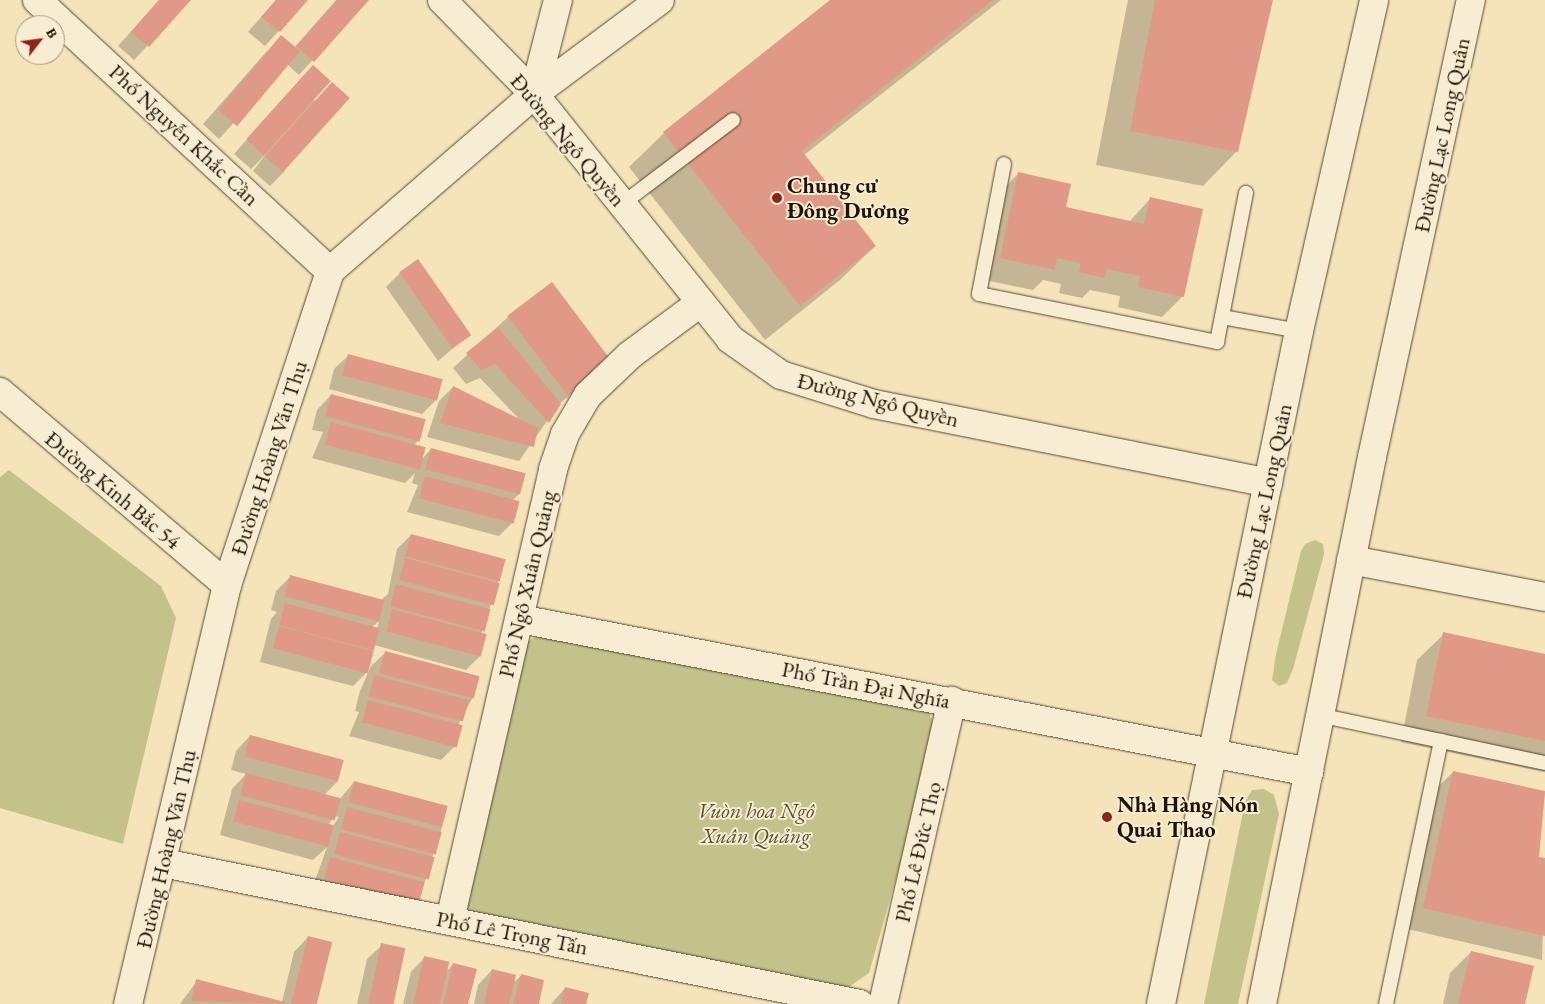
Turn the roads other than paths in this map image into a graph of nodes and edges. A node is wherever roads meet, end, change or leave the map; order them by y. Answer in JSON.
{"nodes":[{"id":1,"x":38,"y":0,"type":"edge"},
{"id":2,"x":442,"y":0,"type":"edge"},
{"id":3,"x":558,"y":0,"type":"edge"},
{"id":4,"x":660,"y":0,"type":"edge"},
{"id":5,"x":1374,"y":0,"type":"edge"},
{"id":6,"x":1472,"y":0,"type":"edge"},
{"id":7,"x":534,"y":94,"type":"junction"},
{"id":8,"x":733,"y":120,"type":"dead end"},
{"id":9,"x":1004,"y":164,"type":"dead end"},
{"id":10,"x":1246,"y":193,"type":"dead end"},
{"id":11,"x":622,"y":204,"type":"junction"},
{"id":12,"x":330,"y":271,"type":"junction"},
{"id":13,"x":700,"y":303,"type":"junction"},
{"id":14,"x":1222,"y":317,"type":"junction"},
{"id":15,"x":1300,"y":331,"type":"junction"},
{"id":16,"x":0,"y":392,"type":"edge"},
{"id":17,"x":1268,"y":483,"type":"junction"},
{"id":18,"x":1351,"y":560,"type":"junction"},
{"id":19,"x":227,"y":585,"type":"junction"},
{"id":20,"x":1545,"y":597,"type":"edge"},
{"id":21,"x":520,"y":619,"type":"junction"},
{"id":22,"x":952,"y":701,"type":"junction"},
{"id":23,"x":1319,"y":715,"type":"junction"},
{"id":24,"x":1441,"y":741,"type":"junction"},
{"id":25,"x":1211,"y":754,"type":"junction"},
{"id":26,"x":1545,"y":763,"type":"edge"},
{"id":27,"x":1309,"y":772,"type":"junction"},
{"id":28,"x":163,"y":863,"type":"junction"},
{"id":29,"x":450,"y":920,"type":"junction"},
{"id":30,"x":128,"y":1004,"type":"edge"},
{"id":31,"x":860,"y":1004,"type":"edge"},
{"id":32,"x":883,"y":1004,"type":"edge"},
{"id":33,"x":1160,"y":1004,"type":"edge"},
{"id":34,"x":1262,"y":1004,"type":"edge"},
{"id":35,"x":1386,"y":1004,"type":"edge"}],
"edges":[{"from":1,"to":12,"type":"street","name":"Phố Nguyễn Khắc Cần"},
{"from":2,"to":7,"type":"street","name":"Đường Ngô Quyền"},
{"from":3,"to":7,"type":"street"},
{"from":4,"to":7,"type":"street"},
{"from":5,"to":15,"type":"street","name":"Đường Lạc Long Quân"},
{"from":6,"to":18,"type":"street","name":"Đường Lạc Long Quân"},
{"from":7,"to":11,"type":"street","name":"Đường Ngô Quyền"},
{"from":7,"to":12,"type":"street"},
{"from":8,"to":11,"type":"lane"},
{"from":9,"to":14,"type":"lane"},
{"from":10,"to":14,"type":"lane"},
{"from":11,"to":13,"type":"street","name":"Đường Ngô Quyền"},
{"from":12,"to":19,"type":"street","name":"Đường Hoàng Văn Thụ"},
{"from":13,"to":17,"type":"street","name":"Đường Ngô Quyền"},
{"from":13,"to":21,"type":"street","name":"Phố Ngô Xuân Quảng"},
{"from":14,"to":15,"type":"lane"},
{"from":15,"to":17,"type":"street","name":"Đường Lạc Long Quân"},
{"from":16,"to":19,"type":"street","name":"Đường Kinh Bắc 54"},
{"from":17,"to":25,"type":"street","name":"Đường Lạc Long Quân"},
{"from":18,"to":20,"type":"street"},
{"from":18,"to":23,"type":"street","name":"Đường Lạc Long Quân"},
{"from":19,"to":28,"type":"street","name":"Đường Hoàng Văn Thụ"},
{"from":21,"to":22,"type":"street","name":"Phố Trần Đại Nghĩa"},
{"from":21,"to":29,"type":"street","name":"Phố Ngô Xuân Quảng"},
{"from":22,"to":25,"type":"street","name":"Phố Trần Đại Nghĩa"},
{"from":22,"to":32,"type":"street","name":"Phố Lê Đức Thọ"},
{"from":23,"to":24,"type":"lane"},
{"from":23,"to":27,"type":"street","name":"Đường Lạc Long Quân"},
{"from":24,"to":26,"type":"lane"},
{"from":24,"to":35,"type":"lane"},
{"from":25,"to":27,"type":"street","name":"Phố Trần Đại Nghĩa"},
{"from":25,"to":33,"type":"street","name":"Đường Lạc Long Quân"},
{"from":27,"to":34,"type":"street","name":"Đường Lạc Long Quân"},
{"from":28,"to":29,"type":"street","name":"Phố Lê Trọng Tấn"},
{"from":28,"to":30,"type":"street","name":"Đường Hoàng Văn Thụ"},
{"from":29,"to":31,"type":"street","name":"Phố Lê Trọng Tấn"}]}
